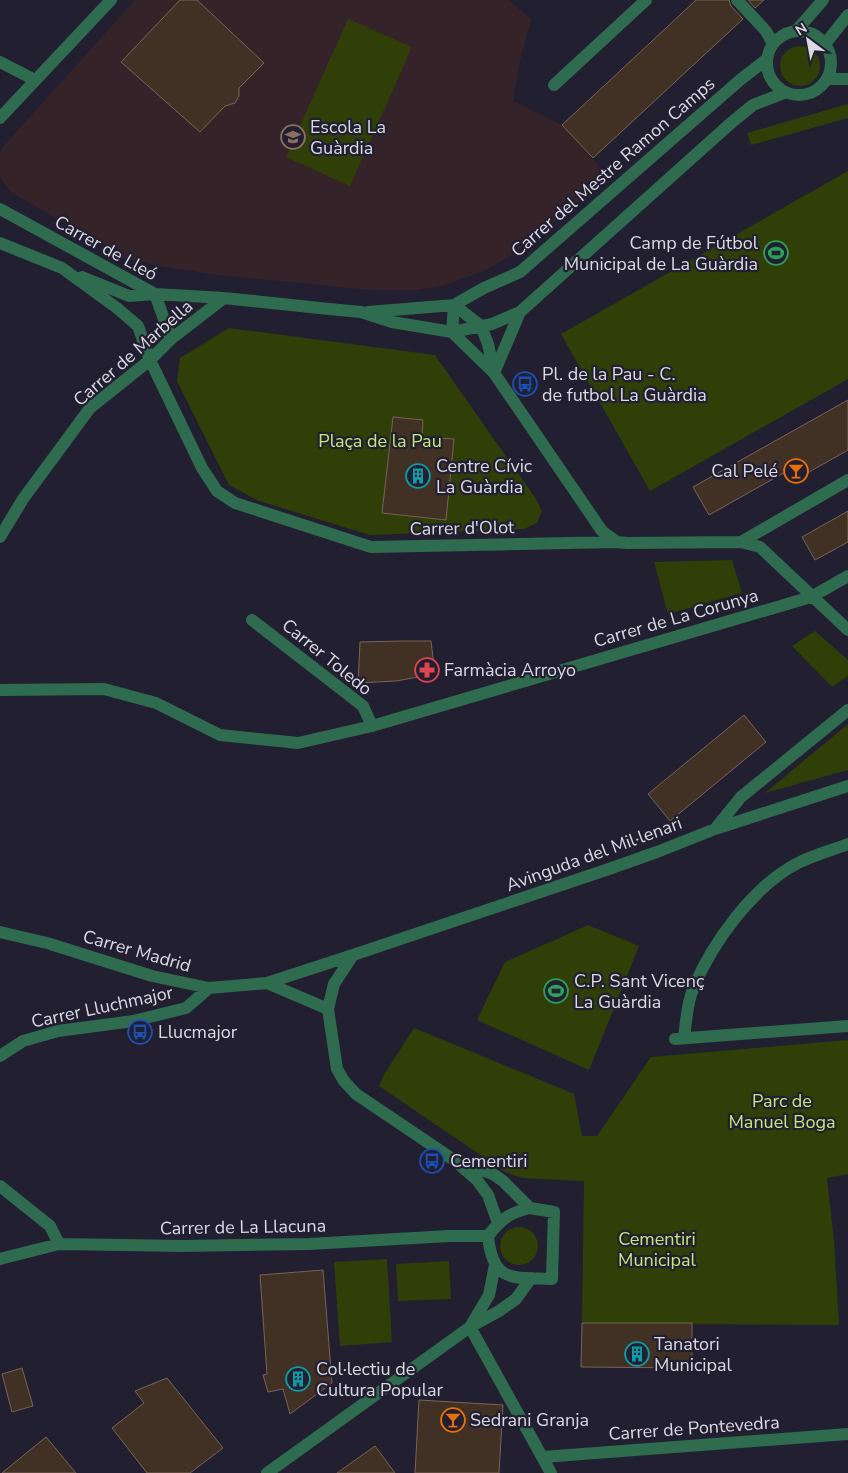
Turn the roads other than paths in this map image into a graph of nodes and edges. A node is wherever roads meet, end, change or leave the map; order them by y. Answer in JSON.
{"nodes":[{"id":1,"x":112,"y":0,"type":"edge"},
{"id":2,"x":646,"y":0,"type":"edge"},
{"id":3,"x":737,"y":0,"type":"edge"},
{"id":4,"x":823,"y":0,"type":"edge"},
{"id":5,"x":848,"y":15,"type":"edge"},
{"id":6,"x":796,"y":31,"type":"junction"},
{"id":7,"x":773,"y":44,"type":"junction"},
{"id":8,"x":825,"y":44,"type":"junction"},
{"id":9,"x":767,"y":59,"type":"junction"},
{"id":10,"x":0,"y":62,"type":"edge"},
{"id":11,"x":827,"y":79,"type":"junction"},
{"id":12,"x":848,"y":79,"type":"edge"},
{"id":13,"x":35,"y":80,"type":"junction"},
{"id":14,"x":554,"y":85,"type":"dead end"},
{"id":15,"x":784,"y":93,"type":"junction"},
{"id":16,"x":0,"y":118,"type":"edge"},
{"id":17,"x":0,"y":209,"type":"edge"},
{"id":18,"x":0,"y":243,"type":"edge"},
{"id":19,"x":62,"y":268,"type":"junction"},
{"id":20,"x":155,"y":294,"type":"junction"},
{"id":21,"x":224,"y":298,"type":"junction"},
{"id":22,"x":454,"y":305,"type":"junction"},
{"id":23,"x":361,"y":312,"type":"junction"},
{"id":24,"x":520,"y":312,"type":"junction"},
{"id":25,"x":481,"y":326,"type":"junction"},
{"id":26,"x":452,"y":332,"type":"junction"},
{"id":27,"x":171,"y":339,"type":"junction"},
{"id":28,"x":150,"y":360,"type":"junction"},
{"id":29,"x":494,"y":373,"type":"junction"},
{"id":30,"x":848,"y":480,"type":"edge"},
{"id":31,"x":0,"y":537,"type":"edge"},
{"id":32,"x":617,"y":542,"type":"junction"},
{"id":33,"x":741,"y":542,"type":"junction"},
{"id":34,"x":848,"y":576,"type":"edge"},
{"id":35,"x":811,"y":597,"type":"junction"},
{"id":36,"x":252,"y":620,"type":"dead end"},
{"id":37,"x":848,"y":630,"type":"edge"},
{"id":38,"x":0,"y":690,"type":"edge"},
{"id":39,"x":848,"y":710,"type":"edge"},
{"id":40,"x":372,"y":726,"type":"junction"},
{"id":41,"x":848,"y":786,"type":"edge"},
{"id":42,"x":715,"y":829,"type":"junction"},
{"id":43,"x":848,"y":844,"type":"edge"},
{"id":44,"x":0,"y":932,"type":"edge"},
{"id":45,"x":353,"y":956,"type":"junction"},
{"id":46,"x":267,"y":983,"type":"junction"},
{"id":47,"x":209,"y":988,"type":"junction"},
{"id":48,"x":328,"y":1009,"type":"junction"},
{"id":49,"x":848,"y":1026,"type":"edge"},
{"id":50,"x":0,"y":1056,"type":"edge"},
{"id":51,"x":455,"y":1160,"type":"junction"},
{"id":52,"x":0,"y":1186,"type":"edge"},
{"id":53,"x":530,"y":1208,"type":"junction"},
{"id":54,"x":498,"y":1223,"type":"junction"},
{"id":55,"x":488,"y":1236,"type":"junction"},
{"id":56,"x":59,"y":1244,"type":"junction"},
{"id":57,"x":0,"y":1259,"type":"edge"},
{"id":58,"x":495,"y":1265,"type":"junction"},
{"id":59,"x":530,"y":1278,"type":"junction"},
{"id":60,"x":470,"y":1327,"type":"junction"},
{"id":61,"x":848,"y":1434,"type":"edge"},
{"id":62,"x":543,"y":1457,"type":"junction"},
{"id":63,"x":267,"y":1473,"type":"edge"},
{"id":64,"x":551,"y":1473,"type":"edge"}],
"edges":[{"from":1,"to":13,"type":"street"},
{"from":2,"to":14,"type":"street"},
{"from":3,"to":7,"type":"street"},
{"from":4,"to":6,"type":"street"},
{"from":5,"to":8,"type":"street"},
{"from":6,"to":7,"type":"street"},
{"from":6,"to":8,"type":"street"},
{"from":7,"to":9,"type":"street"},
{"from":8,"to":11,"type":"street"},
{"from":9,"to":15,"type":"street"},
{"from":9,"to":22,"type":"street","name":"Carrer del Mestre Ramon Camps"},
{"from":10,"to":13,"type":"street"},
{"from":11,"to":12,"type":"street"},
{"from":11,"to":15,"type":"street","name":"Carrer del Mestre Ramon Camps"},
{"from":13,"to":16,"type":"street"},
{"from":15,"to":24,"type":"street","name":"Carrer del Mestre Ramon Camps"},
{"from":17,"to":20,"type":"street","name":"Carrer de Lleó"},
{"from":18,"to":19,"type":"street"},
{"from":19,"to":20,"type":"street","name":"Carrer del Mestre Ramon Camps"},
{"from":19,"to":28,"type":"street","name":"Carrer d'Olot"},
{"from":20,"to":21,"type":"street","name":"Carrer del Mestre Ramon Camps"},
{"from":20,"to":27,"type":"street","name":"Carrer de Lleó"},
{"from":21,"to":23,"type":"street","name":"Carrer del Mestre Ramon Camps"},
{"from":21,"to":27,"type":"street","name":"Carrer de Marbella"},
{"from":22,"to":23,"type":"street","name":"Carrer del Mestre Ramon Camps"},
{"from":22,"to":25,"type":"street"},
{"from":22,"to":26,"type":"street"},
{"from":23,"to":26,"type":"street","name":"Carrer del Mestre Ramon Camps"},
{"from":24,"to":25,"type":"street","name":"Carrer del Mestre Ramon Camps"},
{"from":24,"to":29,"type":"street"},
{"from":25,"to":26,"type":"street","name":"Carrer del Mestre Ramon Camps"},
{"from":25,"to":29,"type":"street"},
{"from":26,"to":29,"type":"street"},
{"from":27,"to":28,"type":"street","name":"Carrer de Marbella"},
{"from":28,"to":31,"type":"street","name":"Carrer de Marbella"},
{"from":28,"to":32,"type":"street","name":"Carrer d'Olot"},
{"from":29,"to":32,"type":"street"},
{"from":30,"to":33,"type":"street","name":"Carrer d'Olot"},
{"from":32,"to":33,"type":"street","name":"Carrer d'Olot"},
{"from":33,"to":35,"type":"street"},
{"from":34,"to":35,"type":"street","name":"Carrer de La Corunya"},
{"from":35,"to":37,"type":"street"},
{"from":35,"to":40,"type":"street","name":"Carrer de La Corunya"},
{"from":36,"to":40,"type":"street","name":"Carrer Toledo"},
{"from":38,"to":40,"type":"street","name":"Carrer de La Corunya"},
{"from":39,"to":42,"type":"street"},
{"from":41,"to":42,"type":"street","name":"Avinguda del Mil·lenari"},
{"from":42,"to":45,"type":"street","name":"Avinguda del Mil·lenari"},
{"from":43,"to":49,"type":"street"},
{"from":44,"to":47,"type":"street","name":"Carrer Madrid"},
{"from":45,"to":46,"type":"street","name":"Carrer Madrid"},
{"from":45,"to":48,"type":"street"},
{"from":46,"to":47,"type":"street","name":"Carrer Madrid"},
{"from":46,"to":48,"type":"street","name":"Carrer Madrid"},
{"from":47,"to":50,"type":"street","name":"Carrer Lluchmajor"},
{"from":48,"to":51,"type":"street"},
{"from":51,"to":53,"type":"street"},
{"from":51,"to":54,"type":"street"},
{"from":52,"to":56,"type":"street"},
{"from":53,"to":54,"type":"street"},
{"from":53,"to":59,"type":"street"},
{"from":54,"to":55,"type":"street"},
{"from":55,"to":56,"type":"street","name":"Carrer de La Llacuna"},
{"from":55,"to":58,"type":"street"},
{"from":56,"to":57,"type":"street","name":"Carrer de La Llacuna"},
{"from":58,"to":59,"type":"street"},
{"from":58,"to":60,"type":"street"},
{"from":59,"to":60,"type":"street"},
{"from":60,"to":62,"type":"street"},
{"from":60,"to":63,"type":"street"},
{"from":61,"to":62,"type":"street","name":"Carrer de Pontevedra"},
{"from":62,"to":64,"type":"street"}]}
